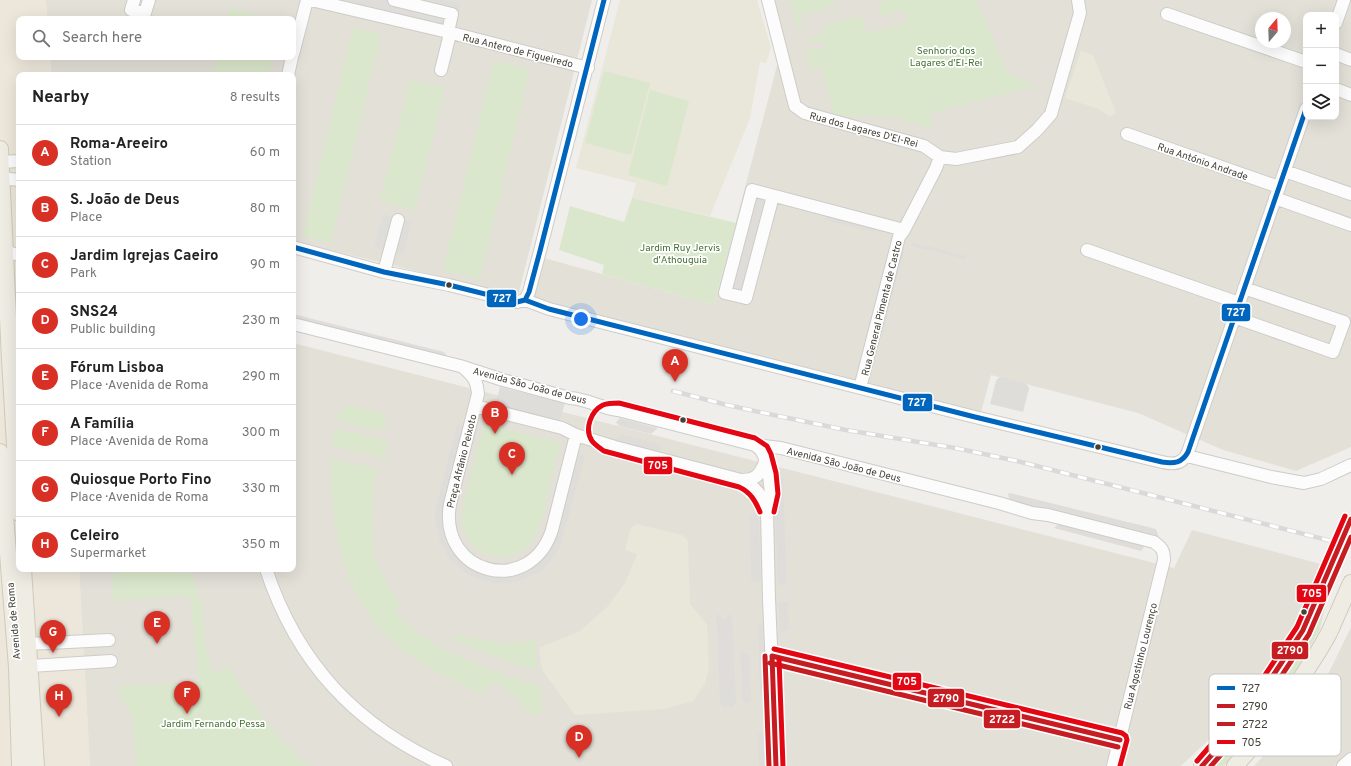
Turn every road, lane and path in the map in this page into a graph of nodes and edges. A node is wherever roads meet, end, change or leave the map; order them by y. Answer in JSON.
{"nodes":[{"id":1,"x":134,"y":0,"type":"edge"},
{"id":2,"x":149,"y":0,"type":"edge"},
{"id":3,"x":307,"y":0,"type":"edge"},
{"id":4,"x":311,"y":0,"type":"edge"},
{"id":5,"x":394,"y":0,"type":"edge"},
{"id":6,"x":604,"y":0,"type":"edge"},
{"id":7,"x":768,"y":0,"type":"edge"},
{"id":8,"x":1078,"y":0,"type":"edge"},
{"id":9,"x":1344,"y":0,"type":"edge"},
{"id":10,"x":1167,"y":14,"type":"dead end"},
{"id":11,"x":1339,"y":14,"type":"edge"},
{"id":12,"x":448,"y":32,"type":"junction"},
{"id":13,"x":296,"y":44,"type":"edge"},
{"id":14,"x":1339,"y":55,"type":"edge"},
{"id":15,"x":292,"y":60,"type":"edge"},
{"id":16,"x":1351,"y":60,"type":"edge"},
{"id":17,"x":1303,"y":61,"type":"edge"},
{"id":18,"x":588,"y":68,"type":"junction"},
{"id":19,"x":441,"y":70,"type":"dead end"},
{"id":20,"x":289,"y":72,"type":"edge"},
{"id":21,"x":1339,"y":90,"type":"edge"},
{"id":22,"x":1351,"y":95,"type":"edge"},
{"id":23,"x":1303,"y":119,"type":"edge"},
{"id":24,"x":1127,"y":134,"type":"dead end"},
{"id":25,"x":940,"y":157,"type":"junction"},
{"id":26,"x":16,"y":162,"type":"edge"},
{"id":27,"x":0,"y":166,"type":"edge"},
{"id":28,"x":1285,"y":171,"type":"junction"},
{"id":29,"x":16,"y":178,"type":"edge"},
{"id":30,"x":1277,"y":193,"type":"junction"},
{"id":31,"x":1351,"y":194,"type":"edge"},
{"id":32,"x":773,"y":196,"type":"junction"},
{"id":33,"x":398,"y":220,"type":"dead end"},
{"id":34,"x":1351,"y":225,"type":"edge"},
{"id":35,"x":904,"y":230,"type":"junction"},
{"id":36,"x":296,"y":248,"type":"edge"},
{"id":37,"x":1087,"y":250,"type":"dead end"},
{"id":38,"x":8,"y":252,"type":"edge"},
{"id":39,"x":384,"y":272,"type":"junction"},
{"id":40,"x":1244,"y":288,"type":"junction"},
{"id":41,"x":525,"y":300,"type":"junction"},
{"id":42,"x":1239,"y":303,"type":"junction"},
{"id":43,"x":1234,"y":317,"type":"junction"},
{"id":44,"x":296,"y":325,"type":"edge"},
{"id":45,"x":463,"y":367,"type":"junction"},
{"id":46,"x":503,"y":380,"type":"junction"},
{"id":47,"x":860,"y":388,"type":"junction"},
{"id":48,"x":476,"y":400,"type":"junction"},
{"id":49,"x":576,"y":435,"type":"junction"},
{"id":50,"x":755,"y":445,"type":"junction"},
{"id":51,"x":0,"y":452,"type":"edge"},
{"id":52,"x":1186,"y":456,"type":"junction"},
{"id":53,"x":765,"y":462,"type":"junction"},
{"id":54,"x":1351,"y":465,"type":"edge"},
{"id":55,"x":741,"y":480,"type":"junction"},
{"id":56,"x":767,"y":511,"type":"junction"},
{"id":57,"x":11,"y":514,"type":"edge"},
{"id":58,"x":1351,"y":519,"type":"edge"},
{"id":59,"x":1347,"y":540,"type":"edge"},
{"id":60,"x":1162,"y":547,"type":"joint"},
{"id":61,"x":23,"y":572,"type":"edge"},
{"id":62,"x":267,"y":572,"type":"edge"},
{"id":63,"x":1351,"y":583,"type":"edge"},
{"id":64,"x":110,"y":640,"type":"dead end"},
{"id":65,"x":28,"y":644,"type":"junction"},
{"id":66,"x":772,"y":656,"type":"junction"},
{"id":67,"x":111,"y":661,"type":"dead end"},
{"id":68,"x":23,"y":667,"type":"junction"},
{"id":69,"x":1274,"y":674,"type":"edge"},
{"id":70,"x":1303,"y":674,"type":"edge"},
{"id":71,"x":1120,"y":740,"type":"junction"},
{"id":72,"x":1211,"y":756,"type":"edge"},
{"id":73,"x":1244,"y":756,"type":"edge"},
{"id":74,"x":1351,"y":759,"type":"edge"},
{"id":75,"x":20,"y":766,"type":"edge"},
{"id":76,"x":36,"y":766,"type":"edge"},
{"id":77,"x":446,"y":766,"type":"edge"},
{"id":78,"x":776,"y":766,"type":"edge"},
{"id":79,"x":1113,"y":766,"type":"edge"},
{"id":80,"x":1202,"y":766,"type":"edge"},
{"id":81,"x":1235,"y":766,"type":"edge"},
{"id":82,"x":1342,"y":766,"type":"edge"}],
"edges":[{"from":1,"to":2,"type":"street"},
{"from":3,"to":13,"type":"street"},
{"from":4,"to":12,"type":"street","name":"Rua Antero de Figueiredo"},
{"from":5,"to":12,"type":"street"},
{"from":6,"to":18,"type":"street"},
{"from":7,"to":25,"type":"street","name":"Rua dos Lagares D'El-Rei"},
{"from":8,"to":25,"type":"street"},
{"from":9,"to":11,"type":"street"},
{"from":10,"to":17,"type":"street"},
{"from":12,"to":18,"type":"street","name":"Rua Antero de Figueiredo"},
{"from":12,"to":19,"type":"street"},
{"from":14,"to":16,"type":"street"},
{"from":15,"to":20,"type":"street"},
{"from":18,"to":41,"type":"street"},
{"from":21,"to":22,"type":"street"},
{"from":23,"to":28,"type":"street"},
{"from":24,"to":30,"type":"street","name":"Rua António Andrade"},
{"from":25,"to":35,"type":"street","name":"Rua General Pimenta de Castro"},
{"from":26,"to":27,"type":"street"},
{"from":27,"to":29,"type":"street"},
{"from":27,"to":38,"type":"main road","name":"Avenida de Roma"},
{"from":28,"to":30,"type":"street"},
{"from":28,"to":31,"type":"street"},
{"from":30,"to":34,"type":"street","name":"Rua António Andrade"},
{"from":30,"to":40,"type":"street"},
{"from":32,"to":32,"type":"street","name":"Rua General Pimenta de Castro"},
{"from":32,"to":35,"type":"street","name":"Rua General Pimenta de Castro"},
{"from":33,"to":39,"type":"street"},
{"from":35,"to":47,"type":"street","name":"Rua General Pimenta de Castro"},
{"from":36,"to":39,"type":"street"},
{"from":37,"to":42,"type":"street"},
{"from":38,"to":57,"type":"main road","name":"Avenida de Roma"},
{"from":39,"to":41,"type":"street"},
{"from":40,"to":42,"type":"street"},
{"from":40,"to":43,"type":"street"},
{"from":41,"to":47,"type":"street"},
{"from":42,"to":43,"type":"street"},
{"from":43,"to":52,"type":"street"},
{"from":44,"to":45,"type":"street","name":"Avenida São João de Deus"},
{"from":45,"to":46,"type":"street","name":"Avenida São João de Deus"},
{"from":45,"to":48,"type":"street"},
{"from":46,"to":48,"type":"street"},
{"from":46,"to":50,"type":"street","name":"Avenida São João de Deus"},
{"from":47,"to":52,"type":"street"},
{"from":48,"to":49,"type":"street"},
{"from":48,"to":49,"type":"street","name":"Praça Afrânio Peixoto"},
{"from":49,"to":55,"type":"street"},
{"from":50,"to":53,"type":"street"},
{"from":50,"to":60,"type":"street","name":"Avenida São João de Deus"},
{"from":51,"to":57,"type":"main road","name":"Avenida de Roma"},
{"from":52,"to":54,"type":"street"},
{"from":53,"to":55,"type":"street"},
{"from":53,"to":56,"type":"street"},
{"from":55,"to":56,"type":"street"},
{"from":56,"to":66,"type":"street"},
{"from":57,"to":68,"type":"main road","name":"Avenida de Roma"},
{"from":58,"to":59,"type":"main road","bridge":true},
{"from":59,"to":69,"type":"main road","bridge":true},
{"from":60,"to":71,"type":"street","name":"Rua Agostinho Lourenço"},
{"from":61,"to":65,"type":"main road","name":"Avenida de Roma"},
{"from":62,"to":77,"type":"street"},
{"from":63,"to":70,"type":"main road"},
{"from":64,"to":65,"type":"street","name":"Avenida de Roma"},
{"from":65,"to":68,"type":"main road","name":"Avenida de Roma"},
{"from":66,"to":71,"type":"street"},
{"from":66,"to":78,"type":"street"},
{"from":67,"to":68,"type":"street","name":"Avenida de Roma"},
{"from":68,"to":75,"type":"main road","name":"Avenida de Roma"},
{"from":68,"to":76,"type":"main road","name":"Avenida de Roma"},
{"from":71,"to":79,"type":"street","name":"Rua Agostinho Lourenço"},
{"from":72,"to":80,"type":"main road","bridge":true},
{"from":73,"to":81,"type":"main road"},
{"from":74,"to":82,"type":"street"}]}
